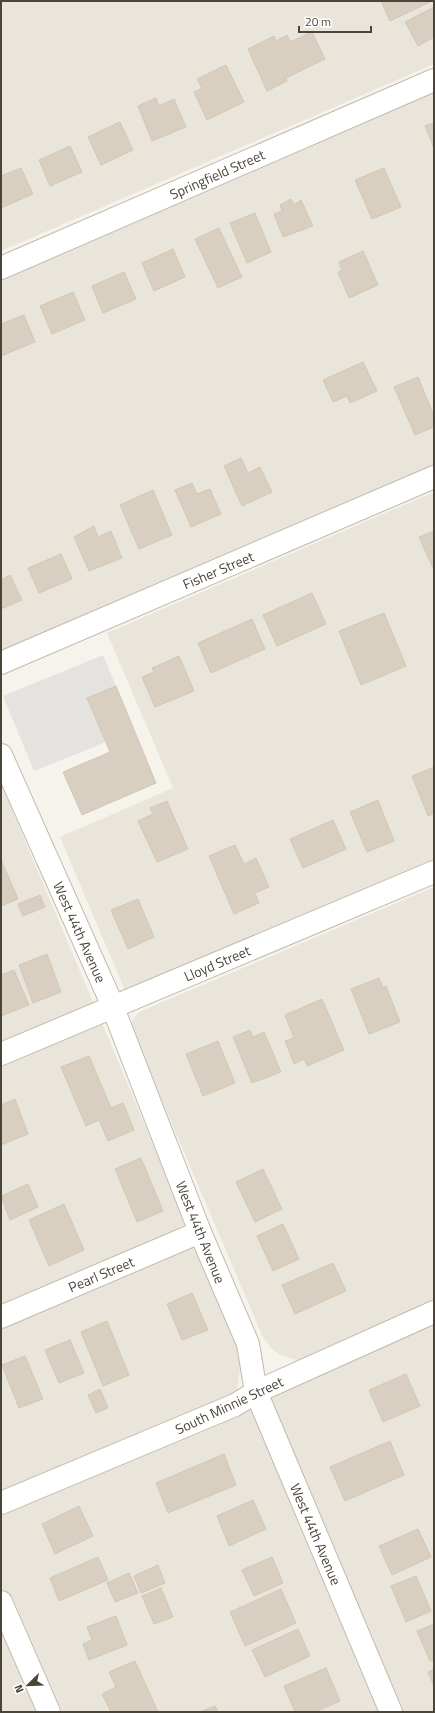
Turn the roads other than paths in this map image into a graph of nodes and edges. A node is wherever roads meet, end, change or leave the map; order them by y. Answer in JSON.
{"nodes":[{"id":1,"x":434,"y":80,"type":"edge"},
{"id":2,"x":1,"y":268,"type":"edge"},
{"id":3,"x":434,"y":477,"type":"edge"},
{"id":4,"x":1,"y":663,"type":"edge"},
{"id":5,"x":1,"y":755,"type":"edge"},
{"id":6,"x":8,"y":791,"type":"edge"},
{"id":7,"x":434,"y":872,"type":"edge"},
{"id":8,"x":112,"y":1006,"type":"junction"},
{"id":9,"x":1,"y":1054,"type":"edge"},
{"id":10,"x":200,"y":1232,"type":"junction"},
{"id":11,"x":434,"y":1312,"type":"edge"},
{"id":12,"x":1,"y":1317,"type":"edge"},
{"id":13,"x":256,"y":1392,"type":"junction"},
{"id":14,"x":1,"y":1503,"type":"edge"},
{"id":15,"x":1,"y":1602,"type":"edge"},
{"id":16,"x":49,"y":1712,"type":"edge"},
{"id":17,"x":391,"y":1712,"type":"edge"}],
"edges":[{"from":1,"to":2,"type":"street","name":"Springfield Street"},
{"from":3,"to":4,"type":"street","name":"Fisher Street"},
{"from":5,"to":6,"type":"street","name":"West 44th Avenue"},
{"from":6,"to":8,"type":"street","name":"West 44th Avenue"},
{"from":7,"to":8,"type":"street","name":"Lloyd Street"},
{"from":8,"to":9,"type":"street","name":"Lloyd Street"},
{"from":8,"to":10,"type":"street","name":"West 44th Avenue"},
{"from":10,"to":12,"type":"street","name":"Pearl Street"},
{"from":10,"to":13,"type":"street","name":"West 44th Avenue"},
{"from":11,"to":13,"type":"street","name":"South Minnie Street"},
{"from":13,"to":14,"type":"street","name":"South Minnie Street"},
{"from":13,"to":17,"type":"street","name":"West 44th Avenue"},
{"from":15,"to":16,"type":"street"}]}
